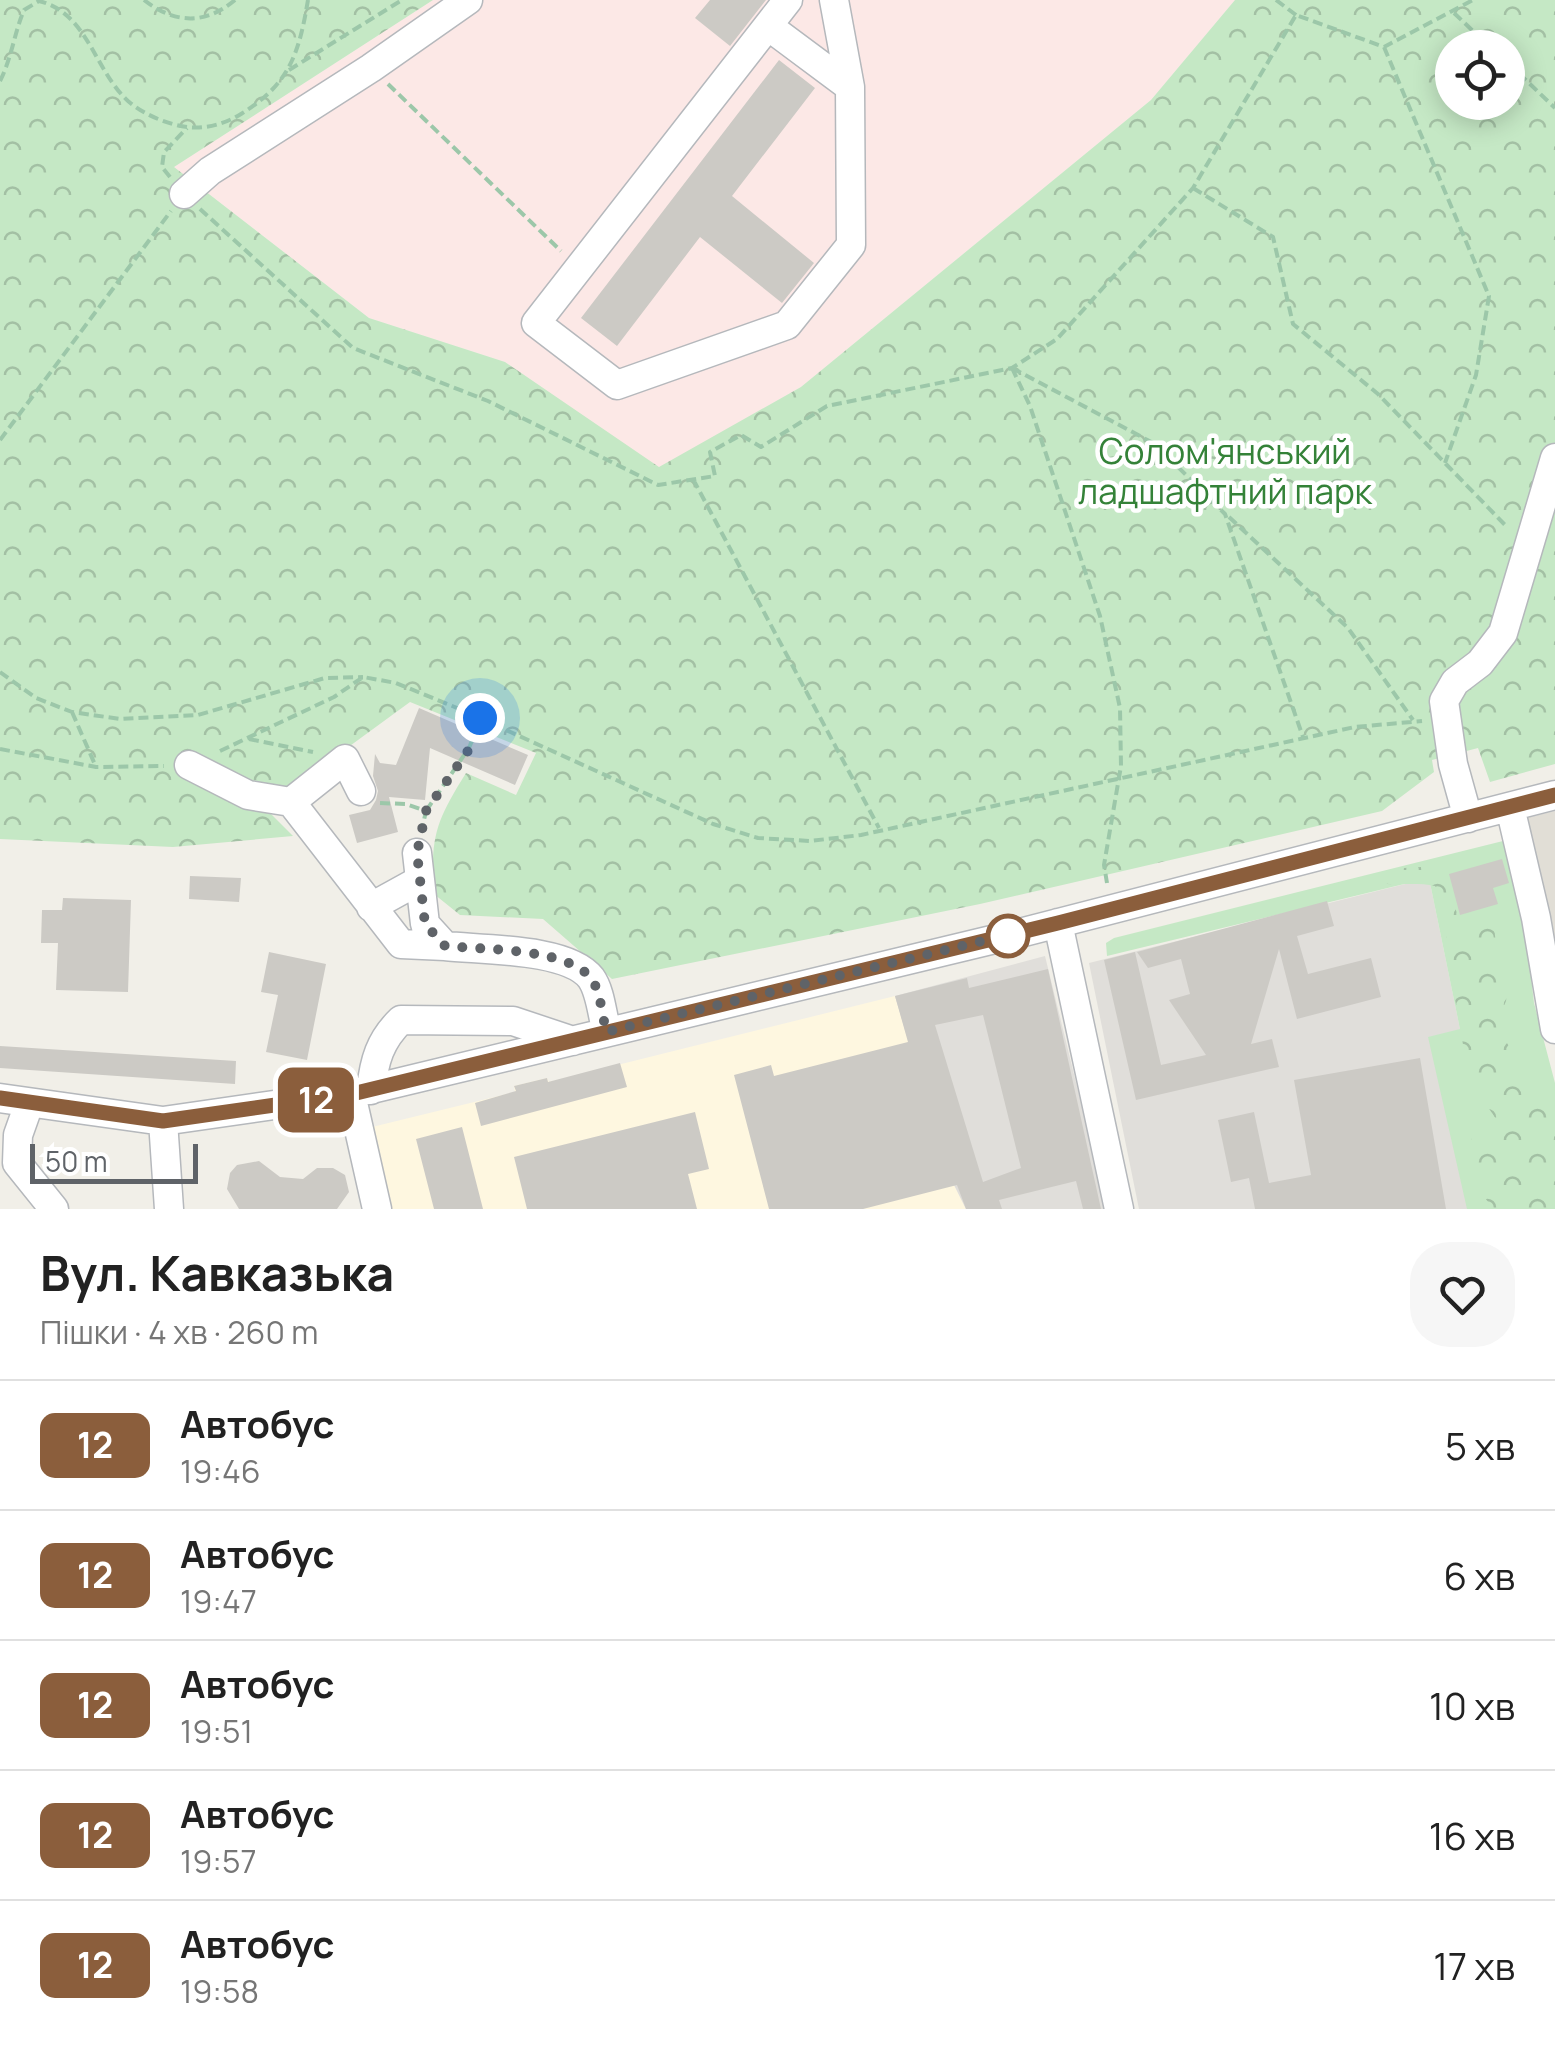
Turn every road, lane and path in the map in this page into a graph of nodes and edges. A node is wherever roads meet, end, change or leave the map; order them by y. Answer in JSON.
{"nodes":[{"id":1,"x":144,"y":0,"type":"edge"},
{"id":2,"x":235,"y":0,"type":"edge"},
{"id":3,"x":308,"y":0,"type":"edge"},
{"id":4,"x":402,"y":0,"type":"edge"},
{"id":5,"x":468,"y":0,"type":"edge"},
{"id":6,"x":788,"y":0,"type":"edge"},
{"id":7,"x":834,"y":0,"type":"edge"},
{"id":8,"x":1276,"y":0,"type":"edge"},
{"id":9,"x":1472,"y":0,"type":"edge"},
{"id":10,"x":1454,"y":12,"type":"junction"},
{"id":11,"x":1296,"y":15,"type":"junction"},
{"id":12,"x":768,"y":26,"type":"junction"},
{"id":13,"x":1472,"y":30,"type":"edge"},
{"id":14,"x":1384,"y":47,"type":"junction"},
{"id":15,"x":371,"y":68,"type":"junction"},
{"id":16,"x":290,"y":70,"type":"junction"},
{"id":17,"x":1525,"y":79,"type":"edge"},
{"id":18,"x":0,"y":81,"type":"edge"},
{"id":19,"x":850,"y":87,"type":"junction"},
{"id":20,"x":1555,"y":108,"type":"edge"},
{"id":21,"x":187,"y":128,"type":"junction"},
{"id":22,"x":1193,"y":188,"type":"junction"},
{"id":23,"x":184,"y":194,"type":"junction"},
{"id":24,"x":579,"y":268,"type":"junction"},
{"id":25,"x":1012,"y":368,"type":"junction"},
{"id":26,"x":0,"y":440,"type":"edge"},
{"id":27,"x":1555,"y":458,"type":"edge"},
{"id":28,"x":1446,"y":463,"type":"junction"},
{"id":29,"x":694,"y":479,"type":"dead end"},
{"id":30,"x":1226,"y":514,"type":"junction"},
{"id":31,"x":1528,"y":548,"type":"junction"},
{"id":32,"x":0,"y":672,"type":"edge"},
{"id":33,"x":363,"y":676,"type":"junction"},
{"id":34,"x":72,"y":712,"type":"junction"},
{"id":35,"x":480,"y":718,"type":"junction"},
{"id":36,"x":1447,"y":718,"type":"junction"},
{"id":37,"x":1414,"y":721,"type":"junction"},
{"id":38,"x":1303,"y":738,"type":"junction"},
{"id":39,"x":249,"y":739,"type":"junction"},
{"id":40,"x":0,"y":749,"type":"edge"},
{"id":41,"x":345,"y":760,"type":"junction"},
{"id":42,"x":188,"y":765,"type":"junction"},
{"id":43,"x":96,"y":767,"type":"junction"},
{"id":44,"x":1119,"y":776,"type":"junction"},
{"id":45,"x":361,"y":791,"type":"joint"},
{"id":46,"x":1555,"y":795,"type":"edge"},
{"id":47,"x":291,"y":802,"type":"junction"},
{"id":48,"x":1510,"y":807,"type":"junction"},
{"id":49,"x":426,"y":811,"type":"junction"},
{"id":50,"x":1468,"y":818,"type":"junction"},
{"id":51,"x":880,"y":830,"type":"junction"},
{"id":52,"x":418,"y":866,"type":"junction"},
{"id":53,"x":1108,"y":892,"type":"dead end"},
{"id":54,"x":372,"y":907,"type":"junction"},
{"id":55,"x":1058,"y":923,"type":"junction"},
{"id":56,"x":445,"y":946,"type":"junction"},
{"id":57,"x":1555,"y":1029,"type":"edge"},
{"id":58,"x":606,"y":1032,"type":"junction"},
{"id":59,"x":575,"y":1041,"type":"junction"},
{"id":60,"x":361,"y":1092,"type":"junction"},
{"id":61,"x":0,"y":1098,"type":"edge"},
{"id":62,"x":28,"y":1104,"type":"junction"},
{"id":63,"x":163,"y":1121,"type":"junction"},
{"id":64,"x":54,"y":1209,"type":"edge"},
{"id":65,"x":168,"y":1209,"type":"edge"},
{"id":66,"x":377,"y":1209,"type":"edge"},
{"id":67,"x":1120,"y":1209,"type":"edge"}],
"edges":[{"from":1,"to":2,"type":"path"},
{"from":3,"to":16,"type":"path"},
{"from":4,"to":16,"type":"path"},
{"from":5,"to":15,"type":"street"},
{"from":6,"to":12,"type":"street"},
{"from":7,"to":19,"type":"street"},
{"from":8,"to":11,"type":"path"},
{"from":9,"to":10,"type":"path"},
{"from":10,"to":13,"type":"path"},
{"from":10,"to":14,"type":"path"},
{"from":11,"to":14,"type":"path"},
{"from":11,"to":22,"type":"path"},
{"from":12,"to":19,"type":"street"},
{"from":12,"to":24,"type":"street"},
{"from":14,"to":28,"type":"path"},
{"from":15,"to":23,"type":"street"},
{"from":15,"to":24,"type":"path"},
{"from":16,"to":21,"type":"path"},
{"from":17,"to":20,"type":"path"},
{"from":18,"to":21,"type":"path"},
{"from":19,"to":24,"type":"street"},
{"from":21,"to":23,"type":"path"},
{"from":22,"to":25,"type":"path"},
{"from":22,"to":28,"type":"path"},
{"from":23,"to":26,"type":"path"},
{"from":25,"to":30,"type":"path"},
{"from":25,"to":44,"type":"path"},
{"from":27,"to":31,"type":"street"},
{"from":28,"to":31,"type":"path"},
{"from":29,"to":51,"type":"path"},
{"from":30,"to":37,"type":"path"},
{"from":30,"to":38,"type":"path"},
{"from":31,"to":36,"type":"street"},
{"from":32,"to":34,"type":"path"},
{"from":33,"to":34,"type":"path"},
{"from":33,"to":35,"type":"path"},
{"from":33,"to":39,"type":"path"},
{"from":34,"to":43,"type":"path"},
{"from":35,"to":49,"type":"path"},
{"from":35,"to":51,"type":"path"},
{"from":36,"to":37,"type":"path"},
{"from":36,"to":50,"type":"street"},
{"from":37,"to":38,"type":"path"},
{"from":38,"to":44,"type":"path"},
{"from":39,"to":41,"type":"path"},
{"from":39,"to":42,"type":"path"},
{"from":40,"to":43,"type":"path"},
{"from":41,"to":45,"type":"street"},
{"from":41,"to":47,"type":"street"},
{"from":42,"to":43,"type":"path"},
{"from":42,"to":47,"type":"street"},
{"from":44,"to":51,"type":"path"},
{"from":44,"to":53,"type":"path"},
{"from":45,"to":49,"type":"path"},
{"from":46,"to":48,"type":"street"},
{"from":47,"to":54,"type":"street"},
{"from":48,"to":50,"type":"street"},
{"from":48,"to":57,"type":"street"},
{"from":49,"to":52,"type":"path"},
{"from":50,"to":55,"type":"street"},
{"from":52,"to":54,"type":"street"},
{"from":52,"to":56,"type":"street"},
{"from":54,"to":56,"type":"street"},
{"from":55,"to":58,"type":"street"},
{"from":55,"to":67,"type":"street"},
{"from":56,"to":58,"type":"street"},
{"from":58,"to":59,"type":"street"},
{"from":59,"to":60,"type":"street"},
{"from":59,"to":60,"type":"street"},
{"from":60,"to":63,"type":"street"},
{"from":60,"to":66,"type":"street"},
{"from":61,"to":62,"type":"street"},
{"from":62,"to":63,"type":"street"},
{"from":62,"to":64,"type":"street"},
{"from":63,"to":65,"type":"street"}]}
